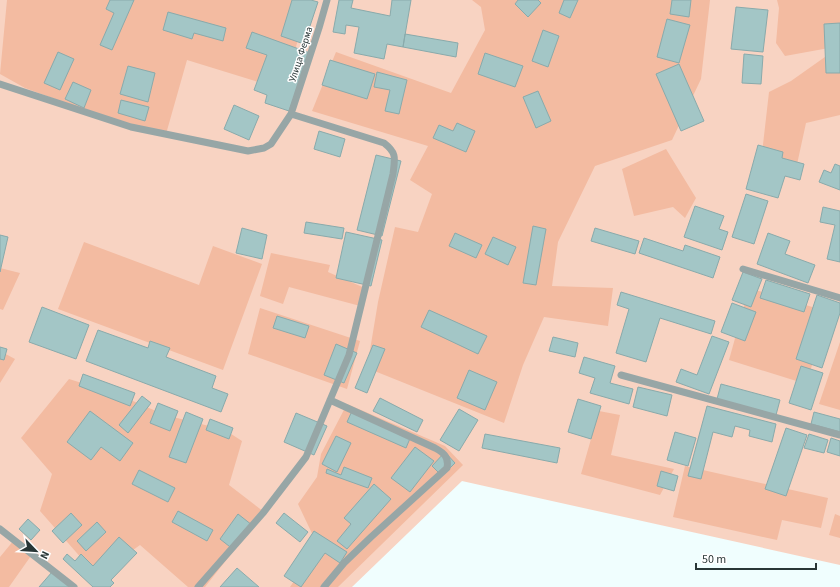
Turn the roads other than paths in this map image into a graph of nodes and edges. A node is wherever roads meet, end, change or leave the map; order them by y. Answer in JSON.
{"nodes":[{"id":1,"x":327,"y":0,"type":"edge"},
{"id":2,"x":0,"y":84,"type":"edge"},
{"id":3,"x":292,"y":114,"type":"junction"},
{"id":4,"x":743,"y":269,"type":"dead end"},
{"id":5,"x":840,"y":298,"type":"edge"},
{"id":6,"x":620,"y":375,"type":"dead end"},
{"id":7,"x":330,"y":400,"type":"junction"},
{"id":8,"x":840,"y":435,"type":"edge"},
{"id":9,"x":0,"y":529,"type":"edge"},
{"id":10,"x":74,"y":587,"type":"edge"},
{"id":11,"x":198,"y":587,"type":"edge"},
{"id":12,"x":324,"y":587,"type":"edge"}],
"edges":[{"from":1,"to":3,"type":"lane","name":"Улица Ферма"},
{"from":2,"to":3,"type":"lane","name":"Улица Ферма"},
{"from":3,"to":7,"type":"lane"},
{"from":4,"to":5,"type":"lane"},
{"from":6,"to":8,"type":"lane"},
{"from":7,"to":11,"type":"lane"},
{"from":7,"to":12,"type":"lane"},
{"from":9,"to":10,"type":"lane"}]}
